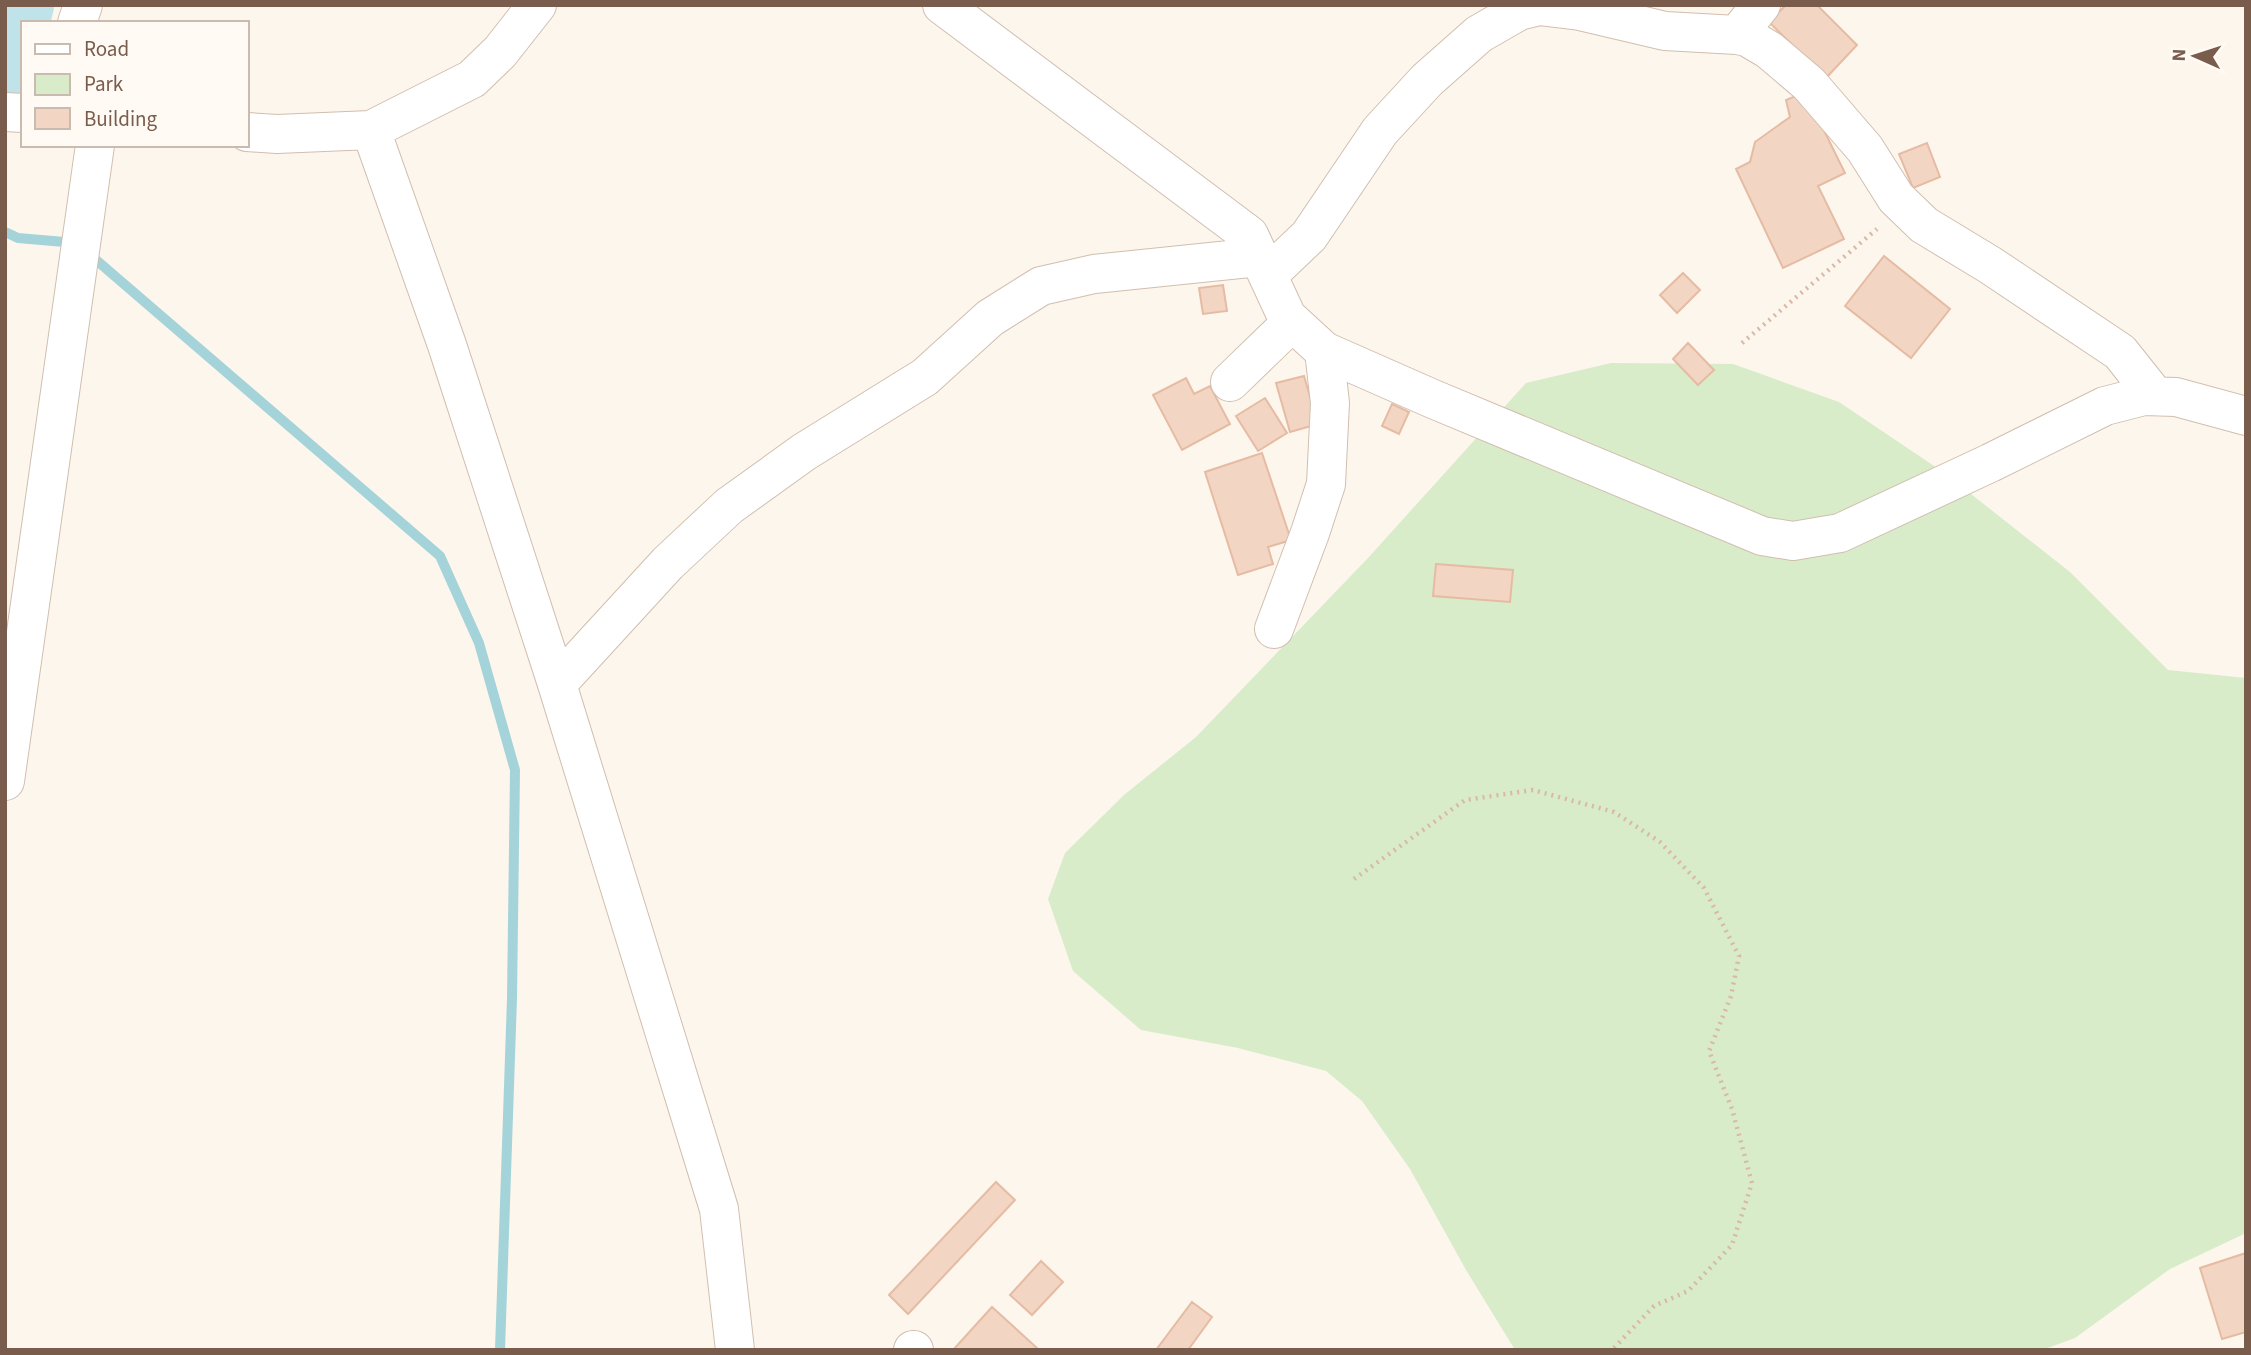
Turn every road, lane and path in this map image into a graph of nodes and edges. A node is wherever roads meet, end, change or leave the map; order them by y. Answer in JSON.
{"nodes":[{"id":1,"x":537,"y":5,"type":"edge"},
{"id":2,"x":942,"y":5,"type":"edge"},
{"id":3,"x":1761,"y":5,"type":"edge"},
{"id":4,"x":1737,"y":35,"type":"junction"},
{"id":5,"x":370,"y":130,"type":"junction"},
{"id":6,"x":248,"y":132,"type":"edge"},
{"id":7,"x":95,"y":147,"type":"edge"},
{"id":8,"x":1904,"y":206,"type":"junction"},
{"id":9,"x":1264,"y":266,"type":"junction"},
{"id":10,"x":1292,"y":322,"type":"junction"},
{"id":11,"x":1742,"y":343,"type":"dead end"},
{"id":12,"x":1324,"y":351,"type":"junction"},
{"id":13,"x":1230,"y":382,"type":"dead end"},
{"id":14,"x":2155,"y":396,"type":"junction"},
{"id":15,"x":2246,"y":416,"type":"edge"},
{"id":16,"x":1274,"y":629,"type":"dead end"},
{"id":17,"x":557,"y":684,"type":"junction"},
{"id":18,"x":5,"y":781,"type":"edge"},
{"id":19,"x":1354,"y":879,"type":"dead end"},
{"id":20,"x":735,"y":1350,"type":"edge"},
{"id":21,"x":1612,"y":1350,"type":"edge"}],
"edges":[{"from":1,"to":5,"type":"street"},
{"from":2,"to":9,"type":"street"},
{"from":3,"to":4,"type":"street"},
{"from":4,"to":8,"type":"street"},
{"from":4,"to":9,"type":"street"},
{"from":5,"to":6,"type":"street"},
{"from":5,"to":17,"type":"street"},
{"from":7,"to":18,"type":"street"},
{"from":8,"to":11,"type":"path"},
{"from":8,"to":14,"type":"street"},
{"from":9,"to":10,"type":"street"},
{"from":9,"to":17,"type":"street"},
{"from":10,"to":12,"type":"street"},
{"from":10,"to":13,"type":"street"},
{"from":12,"to":14,"type":"street"},
{"from":12,"to":16,"type":"street"},
{"from":14,"to":15,"type":"street"},
{"from":17,"to":20,"type":"street"},
{"from":19,"to":21,"type":"path"}]}
